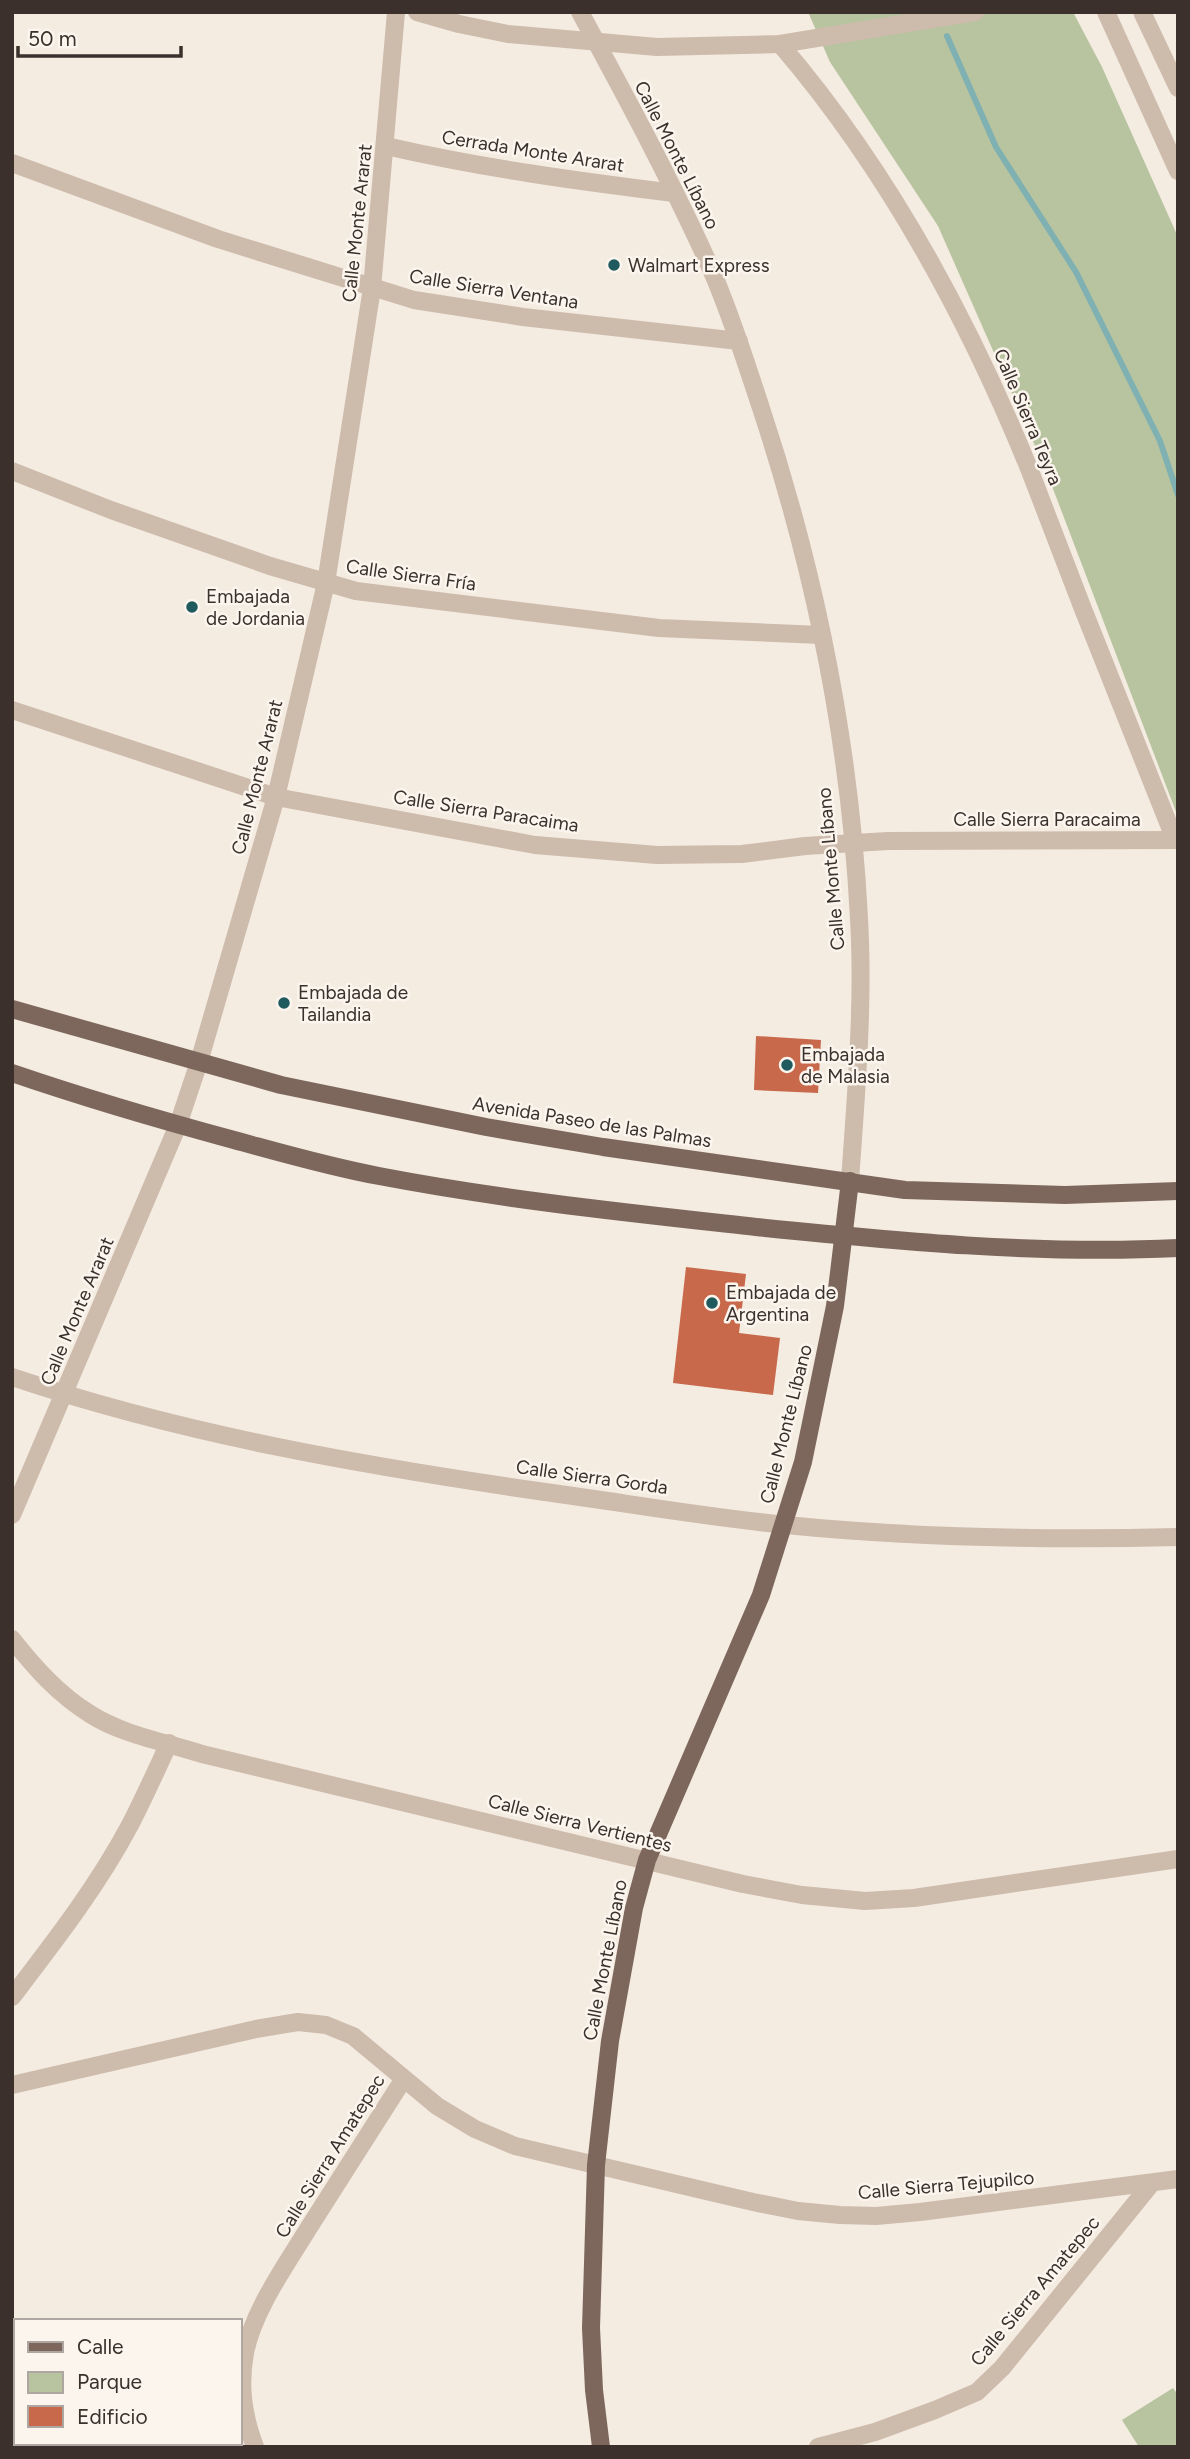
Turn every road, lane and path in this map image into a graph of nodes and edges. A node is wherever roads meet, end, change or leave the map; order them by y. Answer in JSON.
{"nodes":[{"id":1,"x":396,"y":12,"type":"edge"},
{"id":2,"x":417,"y":12,"type":"edge"},
{"id":3,"x":580,"y":12,"type":"edge"},
{"id":4,"x":975,"y":12,"type":"edge"},
{"id":5,"x":1106,"y":12,"type":"edge"},
{"id":6,"x":1142,"y":12,"type":"edge"},
{"id":7,"x":597,"y":44,"type":"junction"},
{"id":8,"x":780,"y":44,"type":"junction"},
{"id":9,"x":1178,"y":88,"type":"edge"},
{"id":10,"x":386,"y":146,"type":"junction"},
{"id":11,"x":12,"y":163,"type":"edge"},
{"id":12,"x":1178,"y":171,"type":"edge"},
{"id":13,"x":674,"y":192,"type":"junction"},
{"id":14,"x":372,"y":288,"type":"junction"},
{"id":15,"x":739,"y":341,"type":"junction"},
{"id":16,"x":12,"y":471,"type":"edge"},
{"id":17,"x":326,"y":583,"type":"junction"},
{"id":18,"x":821,"y":635,"type":"junction"},
{"id":19,"x":12,"y":710,"type":"edge"},
{"id":20,"x":276,"y":797,"type":"junction"},
{"id":21,"x":1177,"y":840,"type":"edge"},
{"id":22,"x":853,"y":844,"type":"junction"},
{"id":23,"x":12,"y":1009,"type":"edge"},
{"id":24,"x":199,"y":1062,"type":"junction"},
{"id":25,"x":12,"y":1073,"type":"edge"},
{"id":26,"x":178,"y":1125,"type":"junction"},
{"id":27,"x":850,"y":1181,"type":"junction"},
{"id":28,"x":1178,"y":1191,"type":"edge"},
{"id":29,"x":844,"y":1236,"type":"junction"},
{"id":30,"x":1178,"y":1248,"type":"edge"},
{"id":31,"x":12,"y":1377,"type":"edge"},
{"id":32,"x":65,"y":1395,"type":"junction"},
{"id":33,"x":12,"y":1515,"type":"edge"},
{"id":34,"x":783,"y":1525,"type":"junction"},
{"id":35,"x":1178,"y":1537,"type":"edge"},
{"id":36,"x":12,"y":1639,"type":"edge"},
{"id":37,"x":169,"y":1743,"type":"junction"},
{"id":38,"x":1178,"y":1859,"type":"edge"},
{"id":39,"x":647,"y":1860,"type":"junction"},
{"id":40,"x":12,"y":1997,"type":"edge"},
{"id":41,"x":403,"y":2080,"type":"junction"},
{"id":42,"x":12,"y":2085,"type":"edge"},
{"id":43,"x":596,"y":2165,"type":"junction"},
{"id":44,"x":1178,"y":2179,"type":"edge"},
{"id":45,"x":1151,"y":2184,"type":"junction"},
{"id":46,"x":242,"y":2376,"type":"edge"},
{"id":47,"x":242,"y":2392,"type":"edge"},
{"id":48,"x":255,"y":2447,"type":"edge"},
{"id":49,"x":601,"y":2447,"type":"edge"},
{"id":50,"x":818,"y":2447,"type":"edge"}],
"edges":[{"from":1,"to":10,"type":"street","name":"Calle Monte Ararat"},
{"from":2,"to":7,"type":"street"},
{"from":3,"to":7,"type":"street","name":"Calle Monte Líbano"},
{"from":4,"to":8,"type":"street"},
{"from":5,"to":12,"type":"street"},
{"from":6,"to":9,"type":"street"},
{"from":7,"to":8,"type":"street"},
{"from":7,"to":13,"type":"street","name":"Calle Monte Líbano"},
{"from":8,"to":21,"type":"street","name":"Calle Sierra Teyra"},
{"from":10,"to":13,"type":"street","name":"Cerrada Monte Ararat"},
{"from":10,"to":14,"type":"street","name":"Calle Monte Ararat"},
{"from":11,"to":14,"type":"street","name":"Calle Sierra Ventana"},
{"from":13,"to":15,"type":"street","name":"Calle Monte Líbano"},
{"from":14,"to":15,"type":"street","name":"Calle Sierra Ventana"},
{"from":14,"to":17,"type":"street","name":"Calle Monte Ararat"},
{"from":15,"to":18,"type":"street","name":"Calle Monte Líbano"},
{"from":16,"to":17,"type":"street","name":"Calle Sierra Fría"},
{"from":17,"to":18,"type":"street","name":"Calle Sierra Fría"},
{"from":17,"to":20,"type":"street","name":"Calle Monte Ararat"},
{"from":18,"to":22,"type":"street","name":"Calle Monte Líbano"},
{"from":19,"to":20,"type":"street","name":"Calle Sierra Paracaima"},
{"from":20,"to":22,"type":"street","name":"Calle Sierra Paracaima"},
{"from":20,"to":24,"type":"street","name":"Calle Monte Ararat"},
{"from":21,"to":22,"type":"street","name":"Calle Sierra Paracaima"},
{"from":22,"to":27,"type":"street","name":"Calle Monte Líbano"},
{"from":23,"to":24,"type":"main road","name":"Avenida Paseo de las Palmas"},
{"from":24,"to":26,"type":"street","name":"Calle Monte Ararat"},
{"from":24,"to":27,"type":"main road","name":"Avenida Paseo de las Palmas"},
{"from":25,"to":26,"type":"main road"},
{"from":26,"to":29,"type":"main road"},
{"from":26,"to":32,"type":"street","name":"Calle Monte Ararat"},
{"from":27,"to":28,"type":"main road","name":"Avenida Paseo de las Palmas"},
{"from":27,"to":29,"type":"main road","name":"Calle Monte Líbano"},
{"from":29,"to":30,"type":"main road"},
{"from":29,"to":34,"type":"main road","name":"Calle Monte Líbano"},
{"from":31,"to":32,"type":"street","name":"Calle Sierra Gorda"},
{"from":32,"to":33,"type":"street","name":"Calle Monte Ararat"},
{"from":32,"to":34,"type":"street","name":"Calle Sierra Gorda"},
{"from":34,"to":35,"type":"street","name":"Calle Sierra Gorda"},
{"from":34,"to":39,"type":"main road","name":"Calle Monte Líbano"},
{"from":36,"to":37,"type":"street","name":"Calle Sierra Vertientes"},
{"from":37,"to":39,"type":"street","name":"Calle Sierra Vertientes"},
{"from":37,"to":40,"type":"street"},
{"from":38,"to":39,"type":"street","name":"Calle Sierra Vertientes"},
{"from":39,"to":43,"type":"main road","name":"Calle Monte Líbano"},
{"from":41,"to":42,"type":"street","name":"Calle Sierra Amatepec"},
{"from":41,"to":43,"type":"street","name":"Calle Sierra Tejupilco"},
{"from":41,"to":46,"type":"street","name":"Calle Sierra Amatepec"},
{"from":43,"to":45,"type":"street","name":"Calle Sierra Tejupilco"},
{"from":43,"to":49,"type":"main road","name":"Calle Monte Líbano"},
{"from":44,"to":45,"type":"street","name":"Calle Sierra Tejupilco"},
{"from":45,"to":50,"type":"street","name":"Calle Sierra Amatepec"},
{"from":47,"to":48,"type":"street","name":"Calle Sierra Amatepec"}]}
